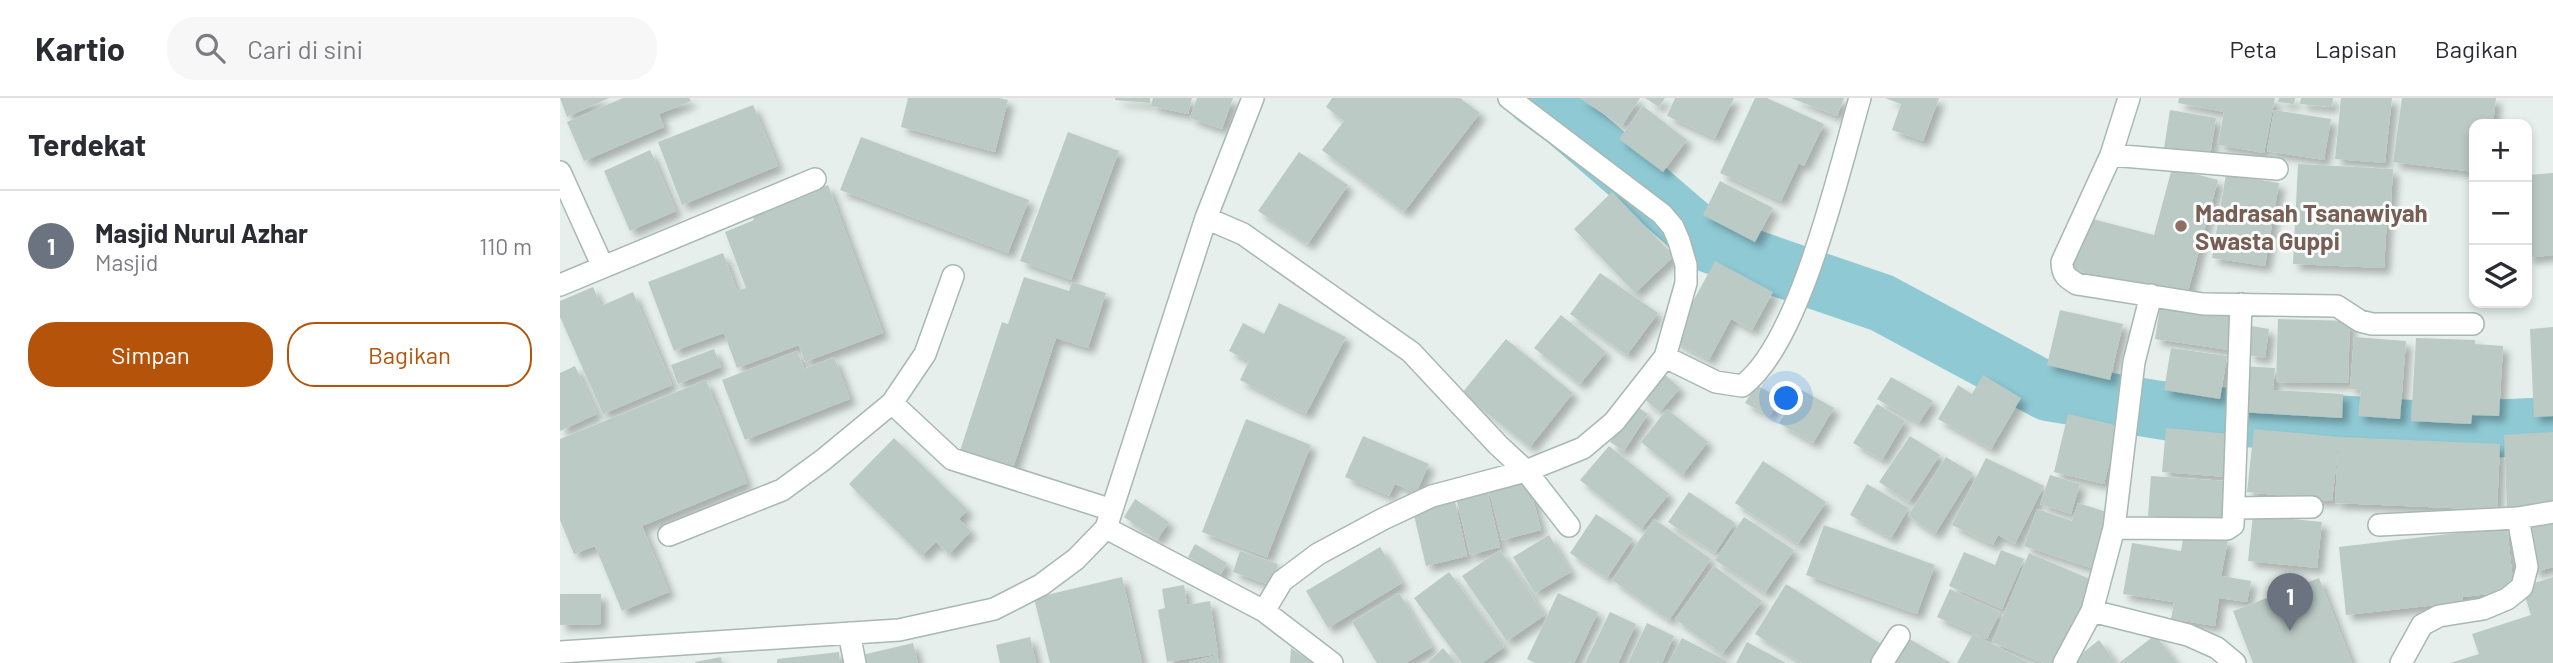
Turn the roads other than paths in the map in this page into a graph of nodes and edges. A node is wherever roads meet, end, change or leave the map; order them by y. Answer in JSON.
{"nodes":[{"id":1,"x":1253,"y":98,"type":"edge"},
{"id":2,"x":1509,"y":98,"type":"edge"},
{"id":3,"x":1860,"y":98,"type":"edge"},
{"id":4,"x":2129,"y":98,"type":"edge"},
{"id":5,"x":1534,"y":107,"type":"edge"},
{"id":6,"x":2111,"y":155,"type":"junction"},
{"id":7,"x":2277,"y":169,"type":"dead end"},
{"id":8,"x":560,"y":172,"type":"edge"},
{"id":9,"x":815,"y":179,"type":"dead end"},
{"id":10,"x":1206,"y":218,"type":"junction"},
{"id":11,"x":603,"y":267,"type":"junction"},
{"id":12,"x":953,"y":276,"type":"dead end"},
{"id":13,"x":560,"y":285,"type":"edge"},
{"id":14,"x":2151,"y":295,"type":"junction"},
{"id":15,"x":2241,"y":304,"type":"junction"},
{"id":16,"x":2473,"y":324,"type":"dead end"},
{"id":17,"x":1665,"y":357,"type":"junction"},
{"id":18,"x":891,"y":403,"type":"junction"},
{"id":19,"x":1526,"y":471,"type":"junction"},
{"id":20,"x":2234,"y":508,"type":"junction"},
{"id":21,"x":2312,"y":508,"type":"dead end"},
{"id":22,"x":2553,"y":512,"type":"edge"},
{"id":23,"x":2518,"y":518,"type":"junction"},
{"id":24,"x":1109,"y":519,"type":"junction"},
{"id":25,"x":2379,"y":525,"type":"dead end"},
{"id":26,"x":1569,"y":526,"type":"dead end"},
{"id":27,"x":2114,"y":527,"type":"junction"},
{"id":28,"x":669,"y":535,"type":"dead end"},
{"id":29,"x":1264,"y":611,"type":"junction"},
{"id":30,"x":2092,"y":611,"type":"junction"},
{"id":31,"x":849,"y":633,"type":"junction"},
{"id":32,"x":1899,"y":636,"type":"dead end"},
{"id":33,"x":560,"y":652,"type":"edge"},
{"id":34,"x":636,"y":655,"type":"edge"},
{"id":35,"x":855,"y":663,"type":"edge"},
{"id":36,"x":1332,"y":663,"type":"edge"},
{"id":37,"x":1882,"y":663,"type":"edge"},
{"id":38,"x":2064,"y":663,"type":"edge"},
{"id":39,"x":2235,"y":663,"type":"edge"},
{"id":40,"x":2401,"y":663,"type":"edge"}],
"edges":[{"from":1,"to":10,"type":"street"},
{"from":2,"to":5,"type":"street"},
{"from":3,"to":17,"type":"street"},
{"from":4,"to":6,"type":"street"},
{"from":5,"to":17,"type":"street"},
{"from":6,"to":7,"type":"street"},
{"from":6,"to":14,"type":"street"},
{"from":8,"to":11,"type":"street"},
{"from":9,"to":11,"type":"street"},
{"from":10,"to":19,"type":"street"},
{"from":10,"to":24,"type":"street"},
{"from":11,"to":13,"type":"street"},
{"from":12,"to":18,"type":"street"},
{"from":14,"to":15,"type":"street"},
{"from":14,"to":27,"type":"street"},
{"from":15,"to":16,"type":"street"},
{"from":15,"to":20,"type":"street"},
{"from":17,"to":19,"type":"street"},
{"from":18,"to":24,"type":"street"},
{"from":18,"to":28,"type":"street"},
{"from":19,"to":26,"type":"street"},
{"from":19,"to":29,"type":"street"},
{"from":20,"to":21,"type":"street"},
{"from":20,"to":27,"type":"street"},
{"from":22,"to":23,"type":"street"},
{"from":23,"to":25,"type":"street"},
{"from":23,"to":40,"type":"street"},
{"from":24,"to":29,"type":"street"},
{"from":24,"to":31,"type":"street"},
{"from":27,"to":30,"type":"street"},
{"from":29,"to":36,"type":"street"},
{"from":30,"to":38,"type":"street"},
{"from":30,"to":39,"type":"street"},
{"from":31,"to":34,"type":"street"},
{"from":31,"to":35,"type":"street"},
{"from":32,"to":37,"type":"street"},
{"from":33,"to":34,"type":"street"}]}
